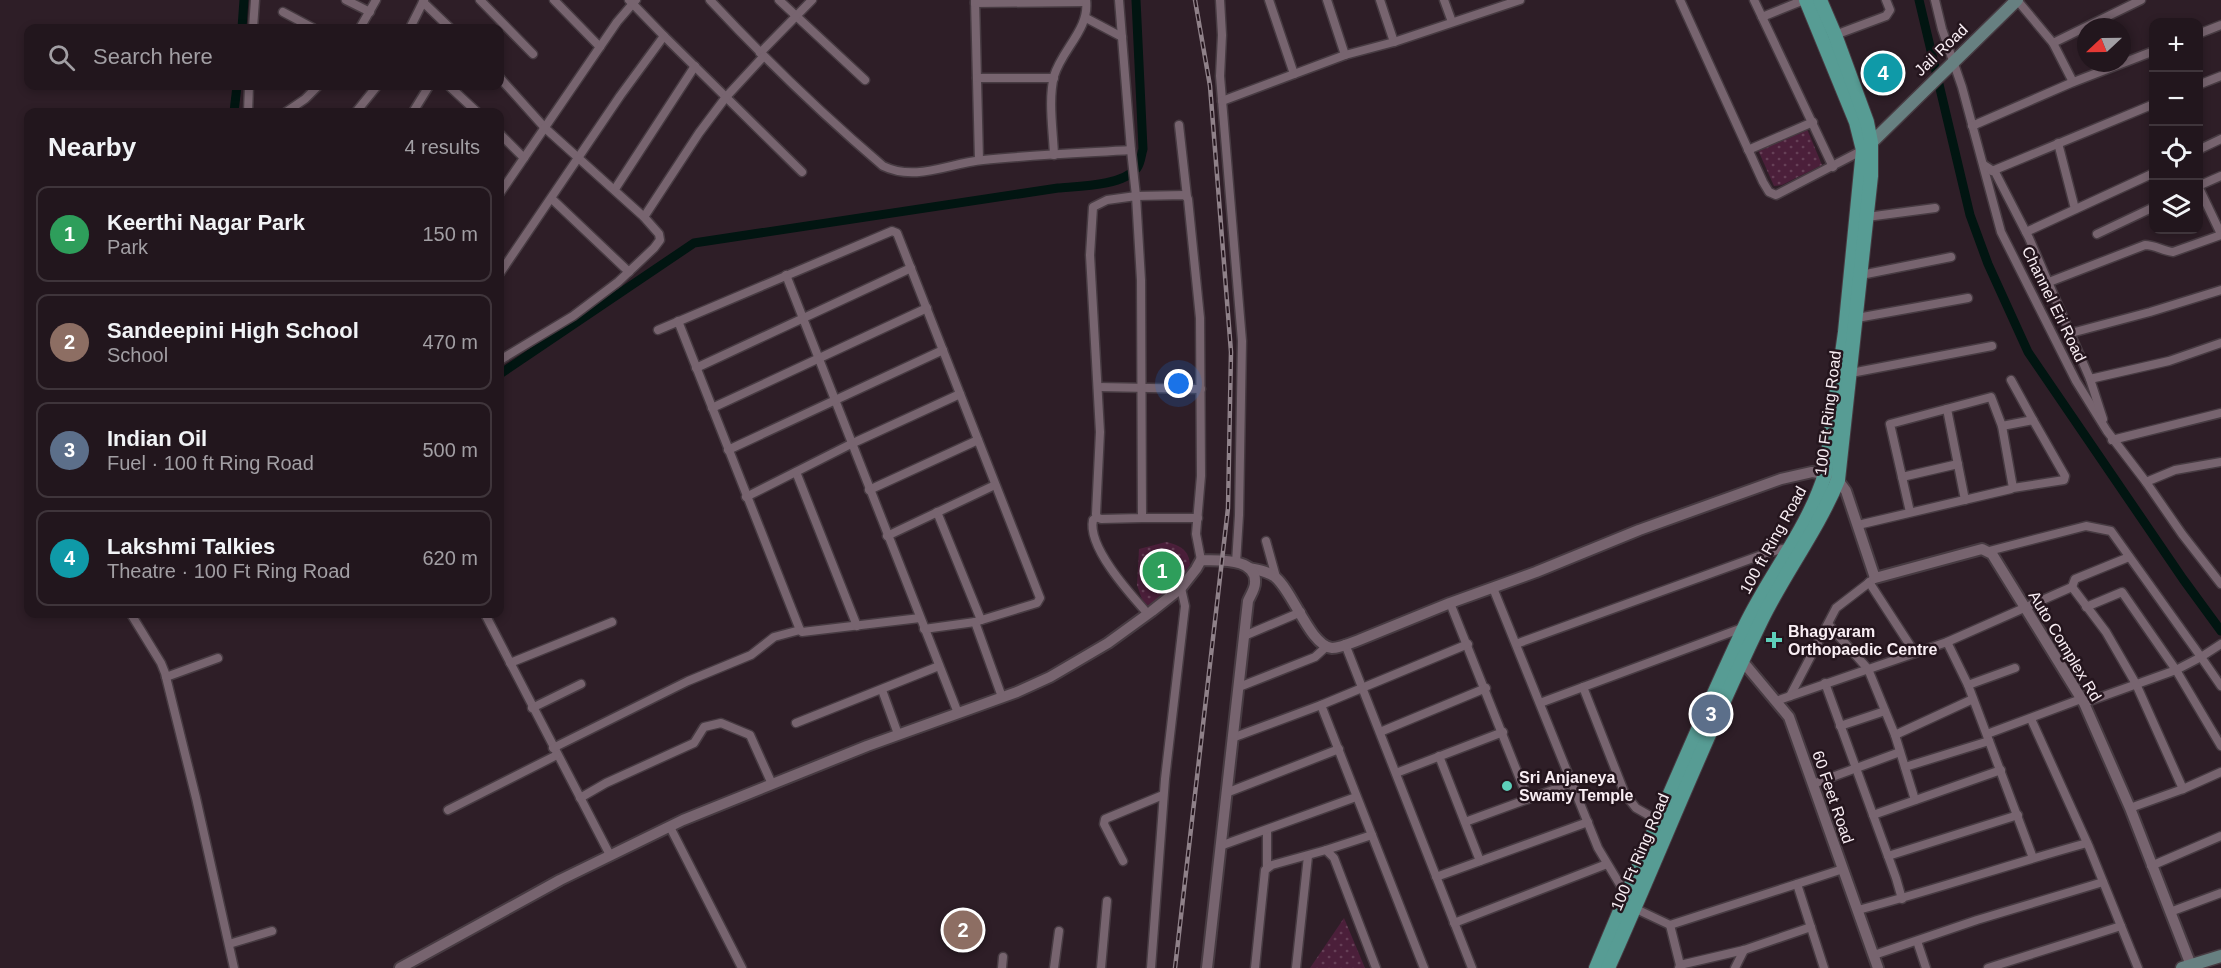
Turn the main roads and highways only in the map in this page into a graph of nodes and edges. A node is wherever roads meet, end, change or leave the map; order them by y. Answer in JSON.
{"nodes":[{"id":1,"x":1805,"y":0,"type":"edge"},
{"id":2,"x":1820,"y":0,"type":"edge"},
{"id":3,"x":2017,"y":0,"type":"edge"},
{"id":4,"x":1867,"y":146,"type":"junction"},
{"id":5,"x":1832,"y":477,"type":"junction"},
{"id":6,"x":1739,"y":656,"type":"junction"},
{"id":7,"x":2221,"y":956,"type":"edge"},
{"id":8,"x":2188,"y":967,"type":"edge"},
{"id":9,"x":1596,"y":968,"type":"edge"},
{"id":10,"x":1608,"y":968,"type":"edge"}],
"edges":[{"from":1,"to":4,"type":"main road","name":"100 ft Ring Road"},
{"from":2,"to":4,"type":"main road","name":"100 Ft Ring Road"},
{"from":3,"to":4,"type":"main road","name":"Jail Road"},
{"from":4,"to":5,"type":"main road","name":"100 ft Ring Road"},
{"from":4,"to":5,"type":"main road","name":"100 Ft Ring Road"},
{"from":5,"to":6,"type":"main road","name":"100 Ft Ring Road"},
{"from":5,"to":6,"type":"main road","name":"100 ft Ring Road"},
{"from":6,"to":9,"type":"main road","name":"100 ft Ring Road"},
{"from":6,"to":10,"type":"main road","name":"100 Ft Ring Road"},
{"from":7,"to":8,"type":"main road"}]}
